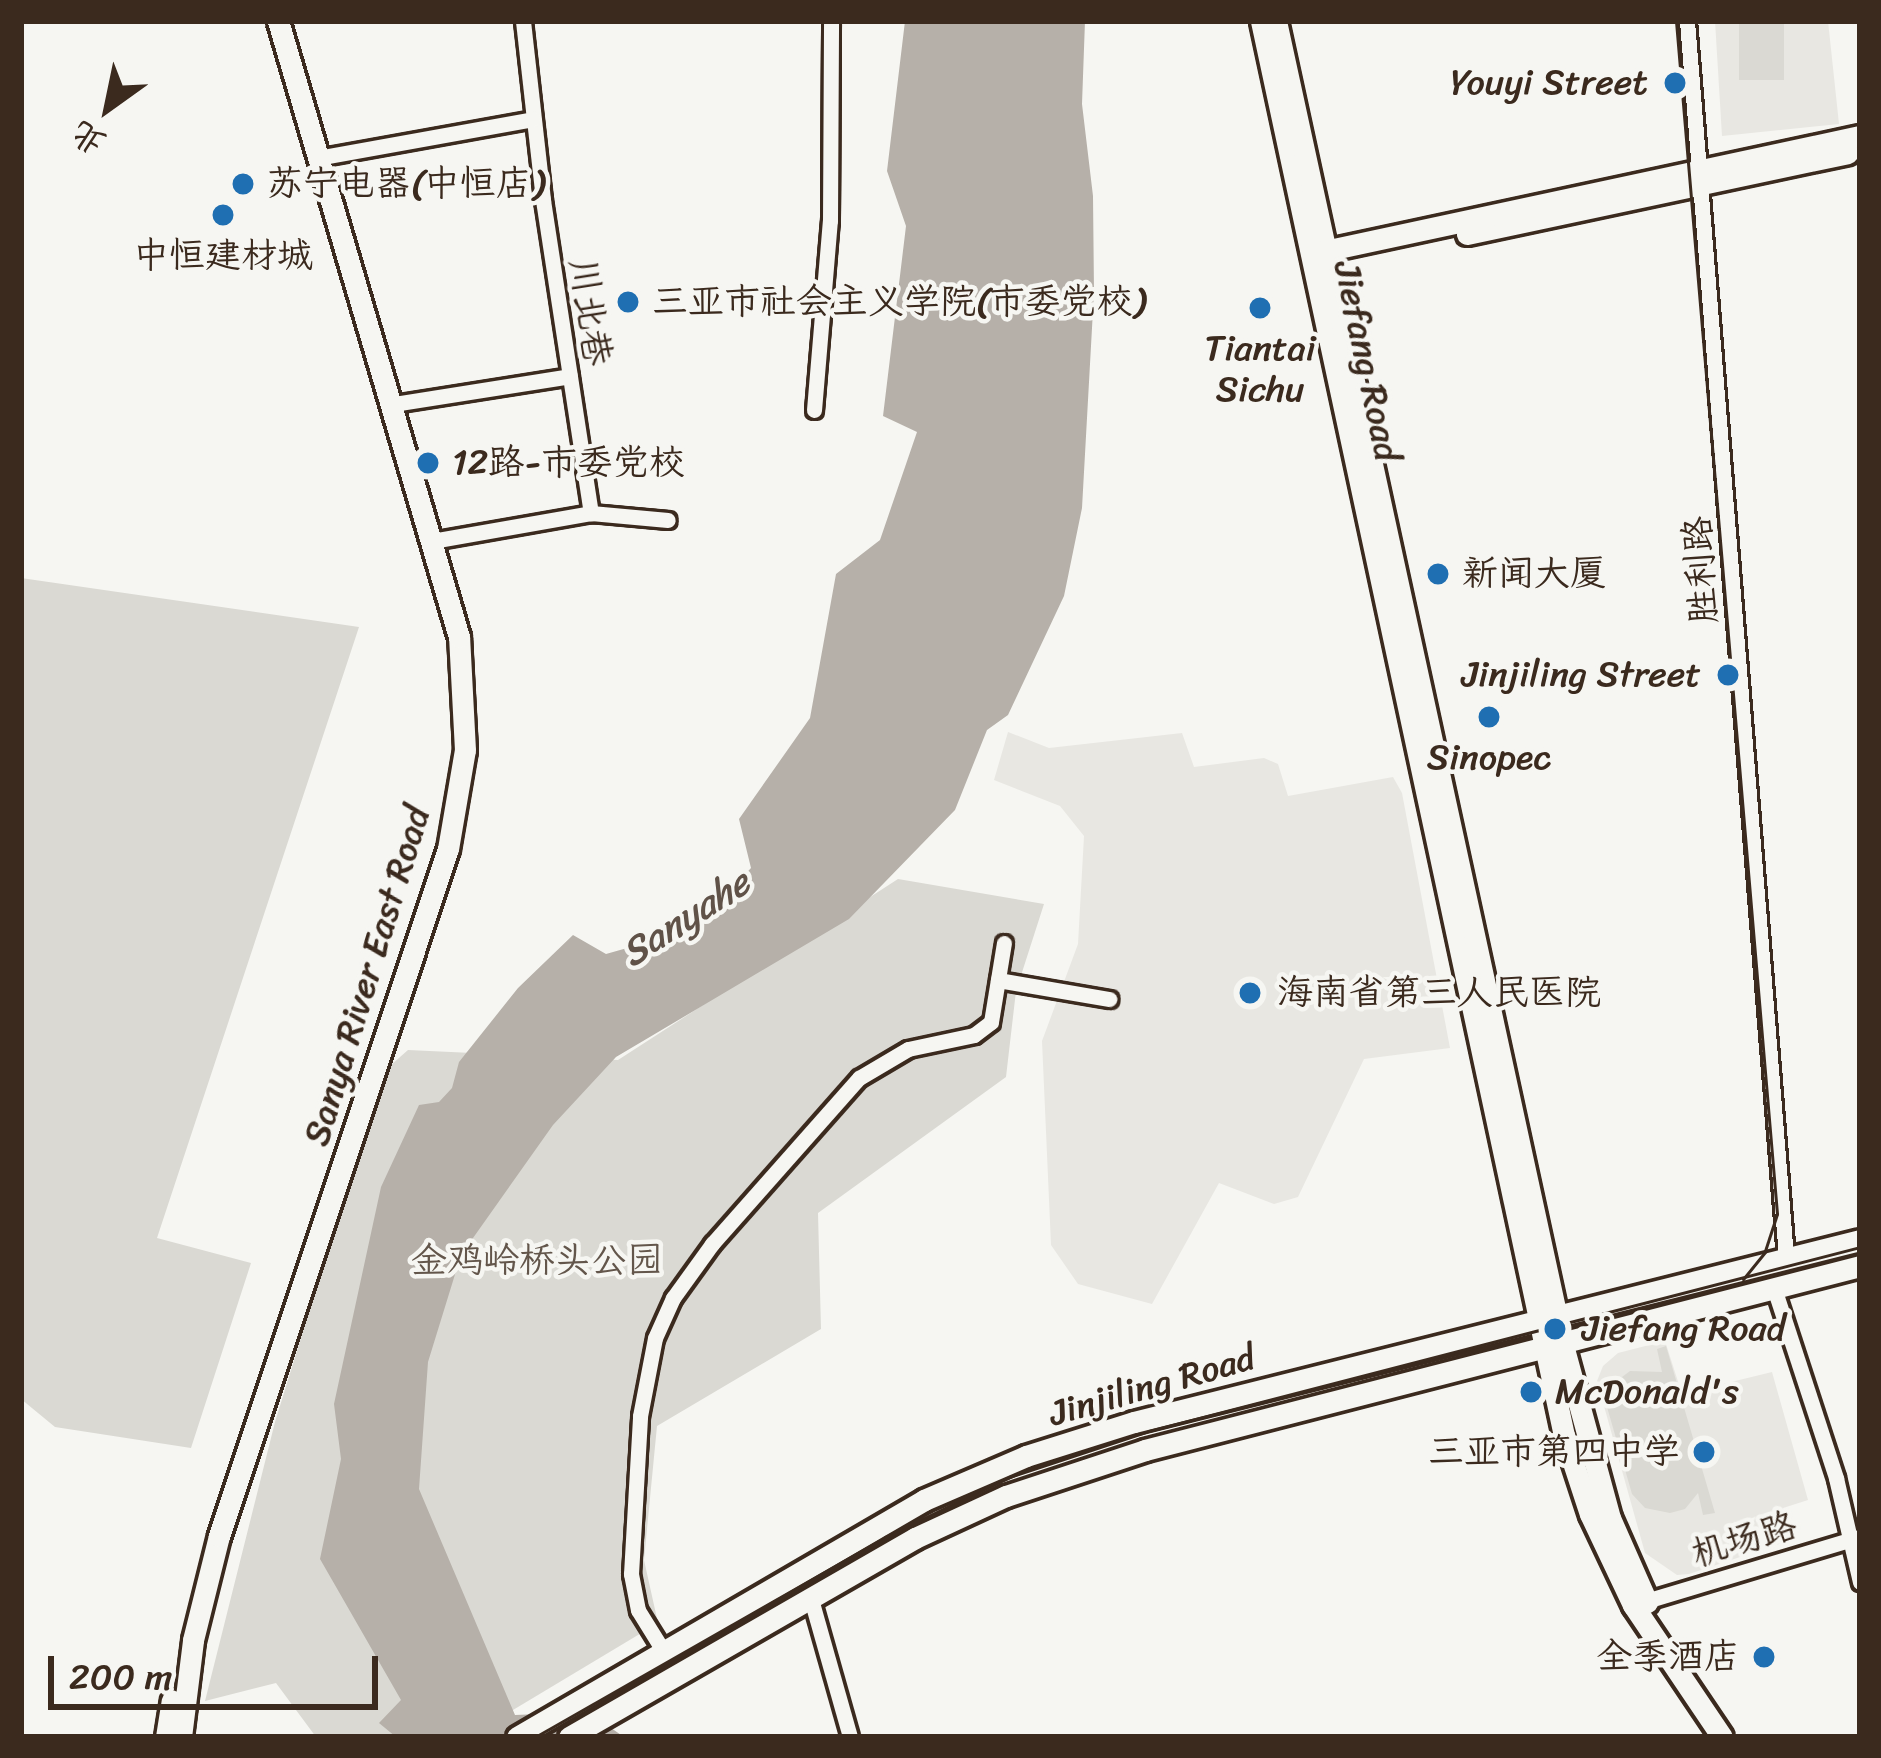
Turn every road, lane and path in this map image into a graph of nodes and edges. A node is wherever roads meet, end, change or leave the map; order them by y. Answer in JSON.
{"nodes":[{"id":1,"x":266,"y":21,"type":"edge"},
{"id":2,"x":278,"y":21,"type":"edge"},
{"id":3,"x":523,"y":21,"type":"edge"},
{"id":4,"x":831,"y":21,"type":"edge"},
{"id":5,"x":1261,"y":21,"type":"edge"},
{"id":6,"x":1276,"y":21,"type":"edge"},
{"id":7,"x":1687,"y":21,"type":"edge"},
{"id":8,"x":533,"y":119,"type":"junction"},
{"id":9,"x":1860,"y":136,"type":"edge"},
{"id":10,"x":1860,"y":150,"type":"edge"},
{"id":11,"x":317,"y":158,"type":"junction"},
{"id":12,"x":1702,"y":176,"type":"junction"},
{"id":13,"x":1320,"y":258,"type":"junction"},
{"id":14,"x":570,"y":376,"type":"junction"},
{"id":15,"x":394,"y":404,"type":"junction"},
{"id":16,"x":814,"y":410,"type":"dead end"},
{"id":17,"x":591,"y":513,"type":"junction"},
{"id":18,"x":668,"y":520,"type":"dead end"},
{"id":19,"x":432,"y":541,"type":"junction"},
{"id":20,"x":1004,"y":943,"type":"dead end"},
{"id":21,"x":998,"y":980,"type":"junction"},
{"id":22,"x":1109,"y":999,"type":"dead end"},
{"id":23,"x":1860,"y":1240,"type":"edge"},
{"id":24,"x":1786,"y":1258,"type":"junction"},
{"id":25,"x":1860,"y":1266,"type":"edge"},
{"id":26,"x":1774,"y":1288,"type":"junction"},
{"id":27,"x":1548,"y":1316,"type":"junction"},
{"id":28,"x":1555,"y":1347,"type":"junction"},
{"id":29,"x":1853,"y":1539,"type":"edge"},
{"id":30,"x":1860,"y":1582,"type":"edge"},
{"id":31,"x":811,"y":1599,"type":"junction"},
{"id":32,"x":1646,"y":1601,"type":"junction"},
{"id":33,"x":664,"y":1652,"type":"junction"},
{"id":34,"x":166,"y":1737,"type":"edge"},
{"id":35,"x":181,"y":1737,"type":"edge"},
{"id":36,"x":517,"y":1737,"type":"edge"},
{"id":37,"x":569,"y":1737,"type":"edge"},
{"id":38,"x":850,"y":1737,"type":"edge"},
{"id":39,"x":1722,"y":1737,"type":"edge"},
{"id":40,"x":1738,"y":1737,"type":"edge"}],
"edges":[{"from":1,"to":34,"type":"main road","name":"Sanya River East Road"},
{"from":2,"to":11,"type":"main road","name":"Sanya River East Road"},
{"from":3,"to":8,"type":"street","name":"川北巷"},
{"from":4,"to":16,"type":"street"},
{"from":5,"to":13,"type":"main road","name":"Jiefang Road"},
{"from":6,"to":13,"type":"main road","name":"Jiefang Road"},
{"from":7,"to":12,"type":"street","name":"胜利路"},
{"from":8,"to":11,"type":"street"},
{"from":8,"to":14,"type":"street","name":"川北巷"},
{"from":9,"to":12,"type":"main road"},
{"from":10,"to":12,"type":"main road"},
{"from":11,"to":15,"type":"main road","name":"Sanya River East Road"},
{"from":12,"to":13,"type":"main road"},
{"from":12,"to":24,"type":"street","name":"胜利路"},
{"from":13,"to":27,"type":"main road","name":"Jiefang Road"},
{"from":14,"to":15,"type":"street"},
{"from":14,"to":17,"type":"street","name":"川北巷"},
{"from":15,"to":19,"type":"main road","name":"Sanya River East Road"},
{"from":17,"to":18,"type":"street"},
{"from":17,"to":19,"type":"street"},
{"from":19,"to":35,"type":"main road","name":"Sanya River East Road"},
{"from":20,"to":21,"type":"street"},
{"from":21,"to":22,"type":"street"},
{"from":21,"to":33,"type":"street"},
{"from":23,"to":24,"type":"main road","name":"Jinjiling Road"},
{"from":24,"to":27,"type":"main road","name":"Jinjiling Road"},
{"from":25,"to":26,"type":"main road","name":"Jinjiling Road"},
{"from":26,"to":28,"type":"main road","name":"Jinjiling Road"},
{"from":26,"to":29,"type":"street"},
{"from":27,"to":28,"type":"main road","name":"Jiefang Road"},
{"from":27,"to":33,"type":"main road","name":"Jinjiling Road"},
{"from":28,"to":31,"type":"main road","name":"Jinjiling Road"},
{"from":28,"to":32,"type":"main road","name":"Jiefang Road"},
{"from":28,"to":39,"type":"main road","name":"Jiefang Road"},
{"from":29,"to":30,"type":"street"},
{"from":29,"to":32,"type":"street","name":"机场路"},
{"from":31,"to":37,"type":"main road","name":"Jinjiling Road"},
{"from":31,"to":38,"type":"street"},
{"from":32,"to":40,"type":"main road","name":"Jiefang Road"},
{"from":33,"to":36,"type":"main road","name":"Jinjiling Road"}]}
